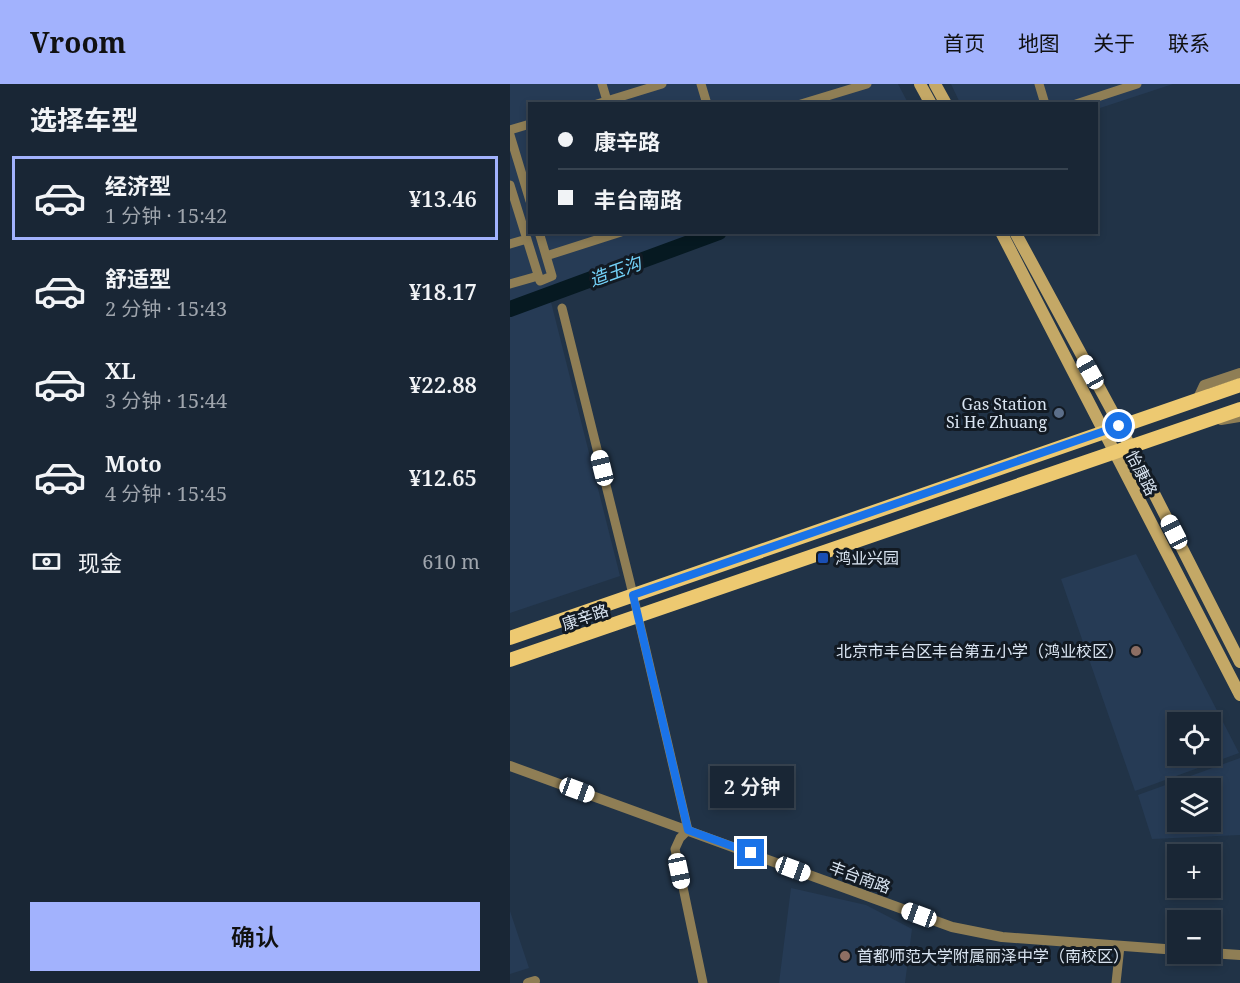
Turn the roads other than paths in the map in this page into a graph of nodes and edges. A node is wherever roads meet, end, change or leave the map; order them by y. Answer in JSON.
{"nodes":[{"id":1,"x":602,"y":84,"type":"edge"},
{"id":2,"x":662,"y":84,"type":"edge"},
{"id":3,"x":701,"y":84,"type":"edge"},
{"id":4,"x":867,"y":84,"type":"edge"},
{"id":5,"x":920,"y":84,"type":"edge"},
{"id":6,"x":935,"y":84,"type":"edge"},
{"id":7,"x":1040,"y":84,"type":"edge"},
{"id":8,"x":1137,"y":84,"type":"edge"},
{"id":9,"x":608,"y":102,"type":"edge"},
{"id":10,"x":706,"y":102,"type":"edge"},
{"id":11,"x":808,"y":102,"type":"edge"},
{"id":12,"x":930,"y":102,"type":"edge"},
{"id":13,"x":945,"y":102,"type":"edge"},
{"id":14,"x":1044,"y":102,"type":"edge"},
{"id":15,"x":1082,"y":102,"type":"edge"},
{"id":16,"x":528,"y":125,"type":"edge"},
{"id":17,"x":510,"y":130,"type":"edge"},
{"id":18,"x":510,"y":135,"type":"edge"},
{"id":19,"x":510,"y":186,"type":"edge"},
{"id":20,"x":528,"y":190,"type":"edge"},
{"id":21,"x":513,"y":207,"type":"edge"},
{"id":22,"x":540,"y":234,"type":"edge"},
{"id":23,"x":615,"y":234,"type":"edge"},
{"id":24,"x":1001,"y":234,"type":"edge"},
{"id":25,"x":1016,"y":234,"type":"edge"},
{"id":26,"x":526,"y":239,"type":"junction"},
{"id":27,"x":510,"y":244,"type":"edge"},
{"id":28,"x":546,"y":256,"type":"junction"},
{"id":29,"x":538,"y":276,"type":"junction"},
{"id":30,"x":510,"y":284,"type":"edge"},
{"id":31,"x":562,"y":308,"type":"dead end"},
{"id":32,"x":1240,"y":373,"type":"edge"},
{"id":33,"x":1240,"y":385,"type":"edge"},
{"id":34,"x":1197,"y":400,"type":"junction"},
{"id":35,"x":1240,"y":409,"type":"edge"},
{"id":36,"x":1240,"y":417,"type":"edge"},
{"id":37,"x":1197,"y":424,"type":"junction"},
{"id":38,"x":1119,"y":426,"type":"junction"},
{"id":39,"x":1103,"y":432,"type":"junction"},
{"id":40,"x":1130,"y":448,"type":"junction"},
{"id":41,"x":1113,"y":453,"type":"junction"},
{"id":42,"x":633,"y":595,"type":"junction"},
{"id":43,"x":638,"y":616,"type":"junction"},
{"id":44,"x":510,"y":638,"type":"edge"},
{"id":45,"x":510,"y":660,"type":"edge"},
{"id":46,"x":1240,"y":662,"type":"edge"},
{"id":47,"x":1240,"y":695,"type":"edge"},
{"id":48,"x":510,"y":766,"type":"edge"},
{"id":49,"x":688,"y":830,"type":"junction"},
{"id":50,"x":1120,"y":946,"type":"junction"},
{"id":51,"x":1167,"y":949,"type":"edge"},
{"id":52,"x":1221,"y":954,"type":"edge"},
{"id":53,"x":1240,"y":955,"type":"edge"},
{"id":54,"x":703,"y":983,"type":"edge"},
{"id":55,"x":1116,"y":983,"type":"edge"}],
"edges":[{"from":1,"to":9,"type":"street"},
{"from":2,"to":9,"type":"street"},
{"from":3,"to":10,"type":"street"},
{"from":4,"to":11,"type":"street"},
{"from":5,"to":12,"type":"main road"},
{"from":6,"to":13,"type":"main road"},
{"from":7,"to":14,"type":"street"},
{"from":8,"to":15,"type":"street"},
{"from":16,"to":17,"type":"street"},
{"from":18,"to":20,"type":"street"},
{"from":19,"to":21,"type":"street"},
{"from":21,"to":26,"type":"street"},
{"from":22,"to":28,"type":"street"},
{"from":23,"to":28,"type":"street"},
{"from":24,"to":39,"type":"main road","name":"怡康路"},
{"from":25,"to":38,"type":"main road","name":"怡康路"},
{"from":26,"to":27,"type":"street"},
{"from":26,"to":29,"type":"street"},
{"from":28,"to":29,"type":"street"},
{"from":29,"to":30,"type":"street"},
{"from":31,"to":42,"type":"street"},
{"from":32,"to":34,"type":"street"},
{"from":33,"to":34,"type":"main road","name":"康辛路"},
{"from":34,"to":38,"type":"main road","name":"康辛路"},
{"from":35,"to":37,"type":"main road","name":"康辛路"},
{"from":36,"to":37,"type":"street"},
{"from":37,"to":40,"type":"main road","name":"康辛路"},
{"from":38,"to":39,"type":"main road","name":"康辛路"},
{"from":38,"to":40,"type":"main road","name":"怡康路"},
{"from":39,"to":41,"type":"main road","name":"怡康路"},
{"from":39,"to":42,"type":"main road","name":"康辛路"},
{"from":40,"to":41,"type":"main road","name":"康辛路"},
{"from":40,"to":46,"type":"main road","name":"怡康路"},
{"from":41,"to":43,"type":"main road","name":"康辛路"},
{"from":41,"to":47,"type":"main road","name":"怡康路"},
{"from":42,"to":43,"type":"street"},
{"from":42,"to":44,"type":"main road","name":"康辛路"},
{"from":43,"to":45,"type":"main road","name":"康辛路"},
{"from":43,"to":49,"type":"street"},
{"from":48,"to":49,"type":"street","name":"丰台南路"},
{"from":49,"to":50,"type":"street","name":"丰台南路"},
{"from":49,"to":54,"type":"street"},
{"from":50,"to":51,"type":"street","name":"丰台南路"},
{"from":50,"to":55,"type":"street"},
{"from":52,"to":53,"type":"street"}]}
